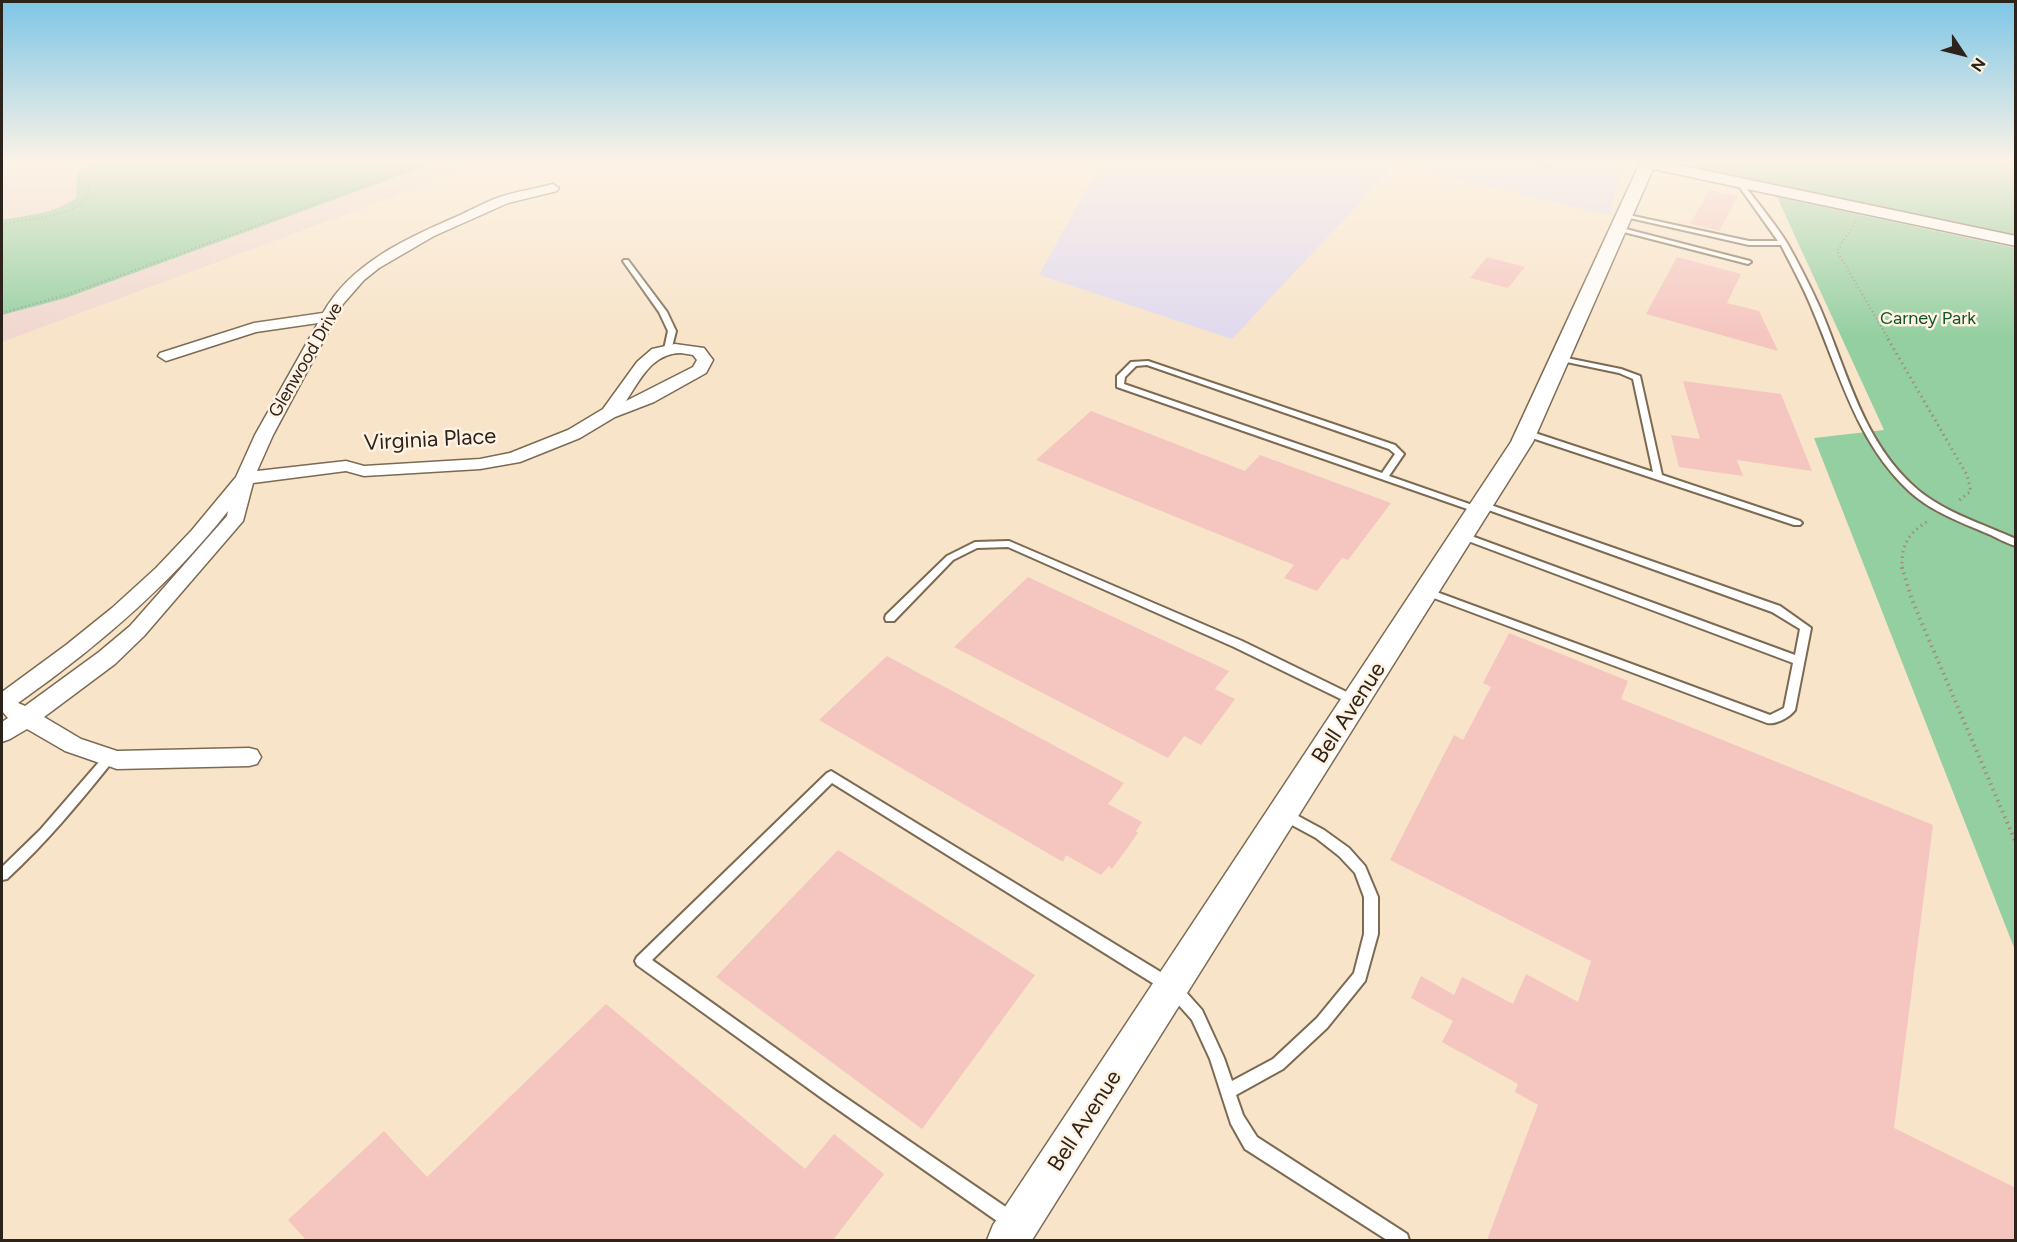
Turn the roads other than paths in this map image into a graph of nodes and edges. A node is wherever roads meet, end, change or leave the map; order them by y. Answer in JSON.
{"nodes":[{"id":1,"x":458,"y":221,"type":"edge"},
{"id":2,"x":1767,"y":221,"type":"edge"},
{"id":3,"x":1923,"y":221,"type":"edge"},
{"id":4,"x":1621,"y":223,"type":"junction"},
{"id":5,"x":2016,"y":241,"type":"edge"},
{"id":6,"x":1783,"y":243,"type":"junction"},
{"id":7,"x":626,"y":261,"type":"dead end"},
{"id":8,"x":1748,"y":262,"type":"dead end"},
{"id":9,"x":329,"y":317,"type":"junction"},
{"id":10,"x":668,"y":349,"type":"junction"},
{"id":11,"x":166,"y":356,"type":"dead end"},
{"id":12,"x":1560,"y":358,"type":"junction"},
{"id":13,"x":609,"y":413,"type":"junction"},
{"id":14,"x":1526,"y":433,"type":"junction"},
{"id":15,"x":1384,"y":477,"type":"junction"},
{"id":16,"x":1658,"y":477,"type":"junction"},
{"id":17,"x":239,"y":487,"type":"junction"},
{"id":18,"x":1481,"y":507,"type":"junction"},
{"id":19,"x":1797,"y":523,"type":"dead end"},
{"id":20,"x":1463,"y":536,"type":"junction"},
{"id":21,"x":2016,"y":543,"type":"edge"},
{"id":22,"x":1427,"y":592,"type":"junction"},
{"id":23,"x":890,"y":618,"type":"dead end"},
{"id":24,"x":1799,"y":661,"type":"junction"},
{"id":25,"x":1356,"y":702,"type":"junction"},
{"id":26,"x":2,"y":704,"type":"edge"},
{"id":27,"x":27,"y":717,"type":"junction"},
{"id":28,"x":2,"y":733,"type":"edge"},
{"id":29,"x":249,"y":757,"type":"dead end"},
{"id":30,"x":109,"y":758,"type":"junction"},
{"id":31,"x":1283,"y":814,"type":"junction"},
{"id":32,"x":2,"y":875,"type":"edge"},
{"id":33,"x":1172,"y":987,"type":"junction"},
{"id":34,"x":1229,"y":1092,"type":"junction"},
{"id":35,"x":1013,"y":1233,"type":"edge"},
{"id":36,"x":1401,"y":1240,"type":"edge"}],
"edges":[{"from":1,"to":9,"type":"street","name":"Glenwood Drive"},
{"from":2,"to":6,"type":"lane"},
{"from":3,"to":5,"type":"street"},
{"from":4,"to":6,"type":"lane"},
{"from":4,"to":8,"type":"lane"},
{"from":4,"to":12,"type":"street","name":"Bell Avenue"},
{"from":6,"to":21,"type":"lane"},
{"from":7,"to":10,"type":"lane"},
{"from":9,"to":11,"type":"street"},
{"from":9,"to":17,"type":"street","name":"Glenwood Drive"},
{"from":10,"to":13,"type":"street","name":"Virginia Place"},
{"from":10,"to":13,"type":"street","name":"Virginia Place"},
{"from":12,"to":14,"type":"street","name":"Bell Avenue"},
{"from":12,"to":16,"type":"lane"},
{"from":13,"to":17,"type":"street","name":"Virginia Place"},
{"from":14,"to":16,"type":"lane"},
{"from":14,"to":18,"type":"street","name":"Bell Avenue"},
{"from":15,"to":15,"type":"lane"},
{"from":15,"to":18,"type":"lane"},
{"from":16,"to":19,"type":"lane"},
{"from":17,"to":26,"type":"street","name":"Glenwood Drive"},
{"from":17,"to":27,"type":"street","name":"Glenwood Drive"},
{"from":18,"to":20,"type":"street","name":"Bell Avenue"},
{"from":18,"to":24,"type":"lane"},
{"from":20,"to":22,"type":"street","name":"Bell Avenue"},
{"from":20,"to":24,"type":"lane"},
{"from":22,"to":24,"type":"lane"},
{"from":22,"to":25,"type":"street","name":"Bell Avenue"},
{"from":23,"to":25,"type":"lane"},
{"from":25,"to":31,"type":"street","name":"Bell Avenue"},
{"from":26,"to":27,"type":"street"},
{"from":27,"to":28,"type":"street","name":"Glenwood Drive"},
{"from":27,"to":30,"type":"street"},
{"from":29,"to":30,"type":"street"},
{"from":30,"to":32,"type":"lane"},
{"from":31,"to":33,"type":"street","name":"Bell Avenue"},
{"from":31,"to":34,"type":"lane"},
{"from":33,"to":34,"type":"lane"},
{"from":33,"to":35,"type":"street","name":"Bell Avenue"},
{"from":33,"to":35,"type":"lane"},
{"from":34,"to":36,"type":"lane"}]}
